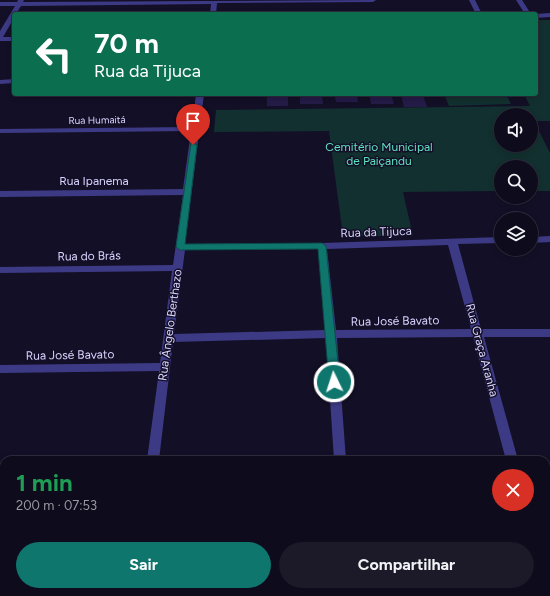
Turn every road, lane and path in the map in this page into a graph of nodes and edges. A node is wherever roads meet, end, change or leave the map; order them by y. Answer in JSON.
{"nodes":[{"id":1,"x":373,"y":0,"type":"edge"},
{"id":2,"x":472,"y":0,"type":"edge"},
{"id":3,"x":519,"y":0,"type":"edge"},
{"id":4,"x":214,"y":1,"type":"edge"},
{"id":5,"x":20,"y":2,"type":"edge"},
{"id":6,"x":0,"y":4,"type":"edge"},
{"id":7,"x":14,"y":12,"type":"edge"},
{"id":8,"x":213,"y":12,"type":"edge"},
{"id":9,"x":478,"y":12,"type":"edge"},
{"id":10,"x":527,"y":12,"type":"edge"},
{"id":11,"x":550,"y":15,"type":"edge"},
{"id":12,"x":12,"y":16,"type":"edge"},
{"id":13,"x":538,"y":16,"type":"edge"},
{"id":14,"x":0,"y":38,"type":"edge"},
{"id":15,"x":12,"y":39,"type":"edge"},
{"id":16,"x":0,"y":82,"type":"edge"},
{"id":17,"x":12,"y":82,"type":"edge"},
{"id":18,"x":200,"y":96,"type":"edge"},
{"id":19,"x":195,"y":129,"type":"junction"},
{"id":20,"x":0,"y":131,"type":"edge"},
{"id":21,"x":188,"y":192,"type":"junction"},
{"id":22,"x":0,"y":194,"type":"edge"},
{"id":23,"x":494,"y":240,"type":"edge"},
{"id":24,"x":538,"y":240,"type":"edge"},
{"id":25,"x":550,"y":240,"type":"edge"},
{"id":26,"x":452,"y":241,"type":"junction"},
{"id":27,"x":322,"y":246,"type":"junction"},
{"id":28,"x":180,"y":247,"type":"junction"},
{"id":29,"x":178,"y":268,"type":"junction"},
{"id":30,"x":0,"y":270,"type":"edge"},
{"id":31,"x":477,"y":333,"type":"junction"},
{"id":32,"x":550,"y":333,"type":"edge"},
{"id":33,"x":331,"y":334,"type":"junction"},
{"id":34,"x":168,"y":338,"type":"junction"},
{"id":35,"x":164,"y":367,"type":"junction"},
{"id":36,"x":0,"y":369,"type":"edge"},
{"id":37,"x":153,"y":456,"type":"edge"},
{"id":38,"x":340,"y":456,"type":"edge"},
{"id":39,"x":511,"y":456,"type":"edge"}],
"edges":[{"from":1,"to":4,"type":"street"},
{"from":2,"to":9,"type":"street"},
{"from":3,"to":10,"type":"street"},
{"from":4,"to":5,"type":"street"},
{"from":4,"to":8,"type":"street"},
{"from":5,"to":6,"type":"street"},
{"from":5,"to":7,"type":"street"},
{"from":11,"to":13,"type":"street"},
{"from":12,"to":14,"type":"street"},
{"from":14,"to":15,"type":"street"},
{"from":16,"to":17,"type":"street"},
{"from":18,"to":19,"type":"street","name":"Rua Ângelo Berthazo"},
{"from":19,"to":20,"type":"street","name":"Rua Humaitá"},
{"from":19,"to":21,"type":"street","name":"Rua Ângelo Berthazo"},
{"from":21,"to":22,"type":"street","name":"Rua Ipanema"},
{"from":21,"to":28,"type":"street","name":"Rua Ângelo Berthazo"},
{"from":23,"to":26,"type":"street","name":"Rua da Tijuca"},
{"from":24,"to":25,"type":"street"},
{"from":26,"to":27,"type":"street","name":"Rua da Tijuca"},
{"from":26,"to":31,"type":"street","name":"Rua Graça Aranha"},
{"from":27,"to":28,"type":"street","name":"Rua da Tijuca"},
{"from":27,"to":33,"type":"street"},
{"from":28,"to":29,"type":"street","name":"Rua Ângelo Berthazo"},
{"from":29,"to":30,"type":"street","name":"Rua do Brás"},
{"from":29,"to":34,"type":"street","name":"Rua Ângelo Berthazo"},
{"from":31,"to":32,"type":"street","name":"Rua José Bavato"},
{"from":31,"to":33,"type":"street","name":"Rua José Bavato"},
{"from":31,"to":39,"type":"street","name":"Rua Graça Aranha"},
{"from":33,"to":34,"type":"street","name":"Rua José Bavato"},
{"from":33,"to":38,"type":"street"},
{"from":34,"to":35,"type":"street","name":"Rua Ângelo Berthazo"},
{"from":35,"to":36,"type":"street","name":"Rua José Bavato"},
{"from":35,"to":37,"type":"street","name":"Rua Ângelo Berthazo"}]}
